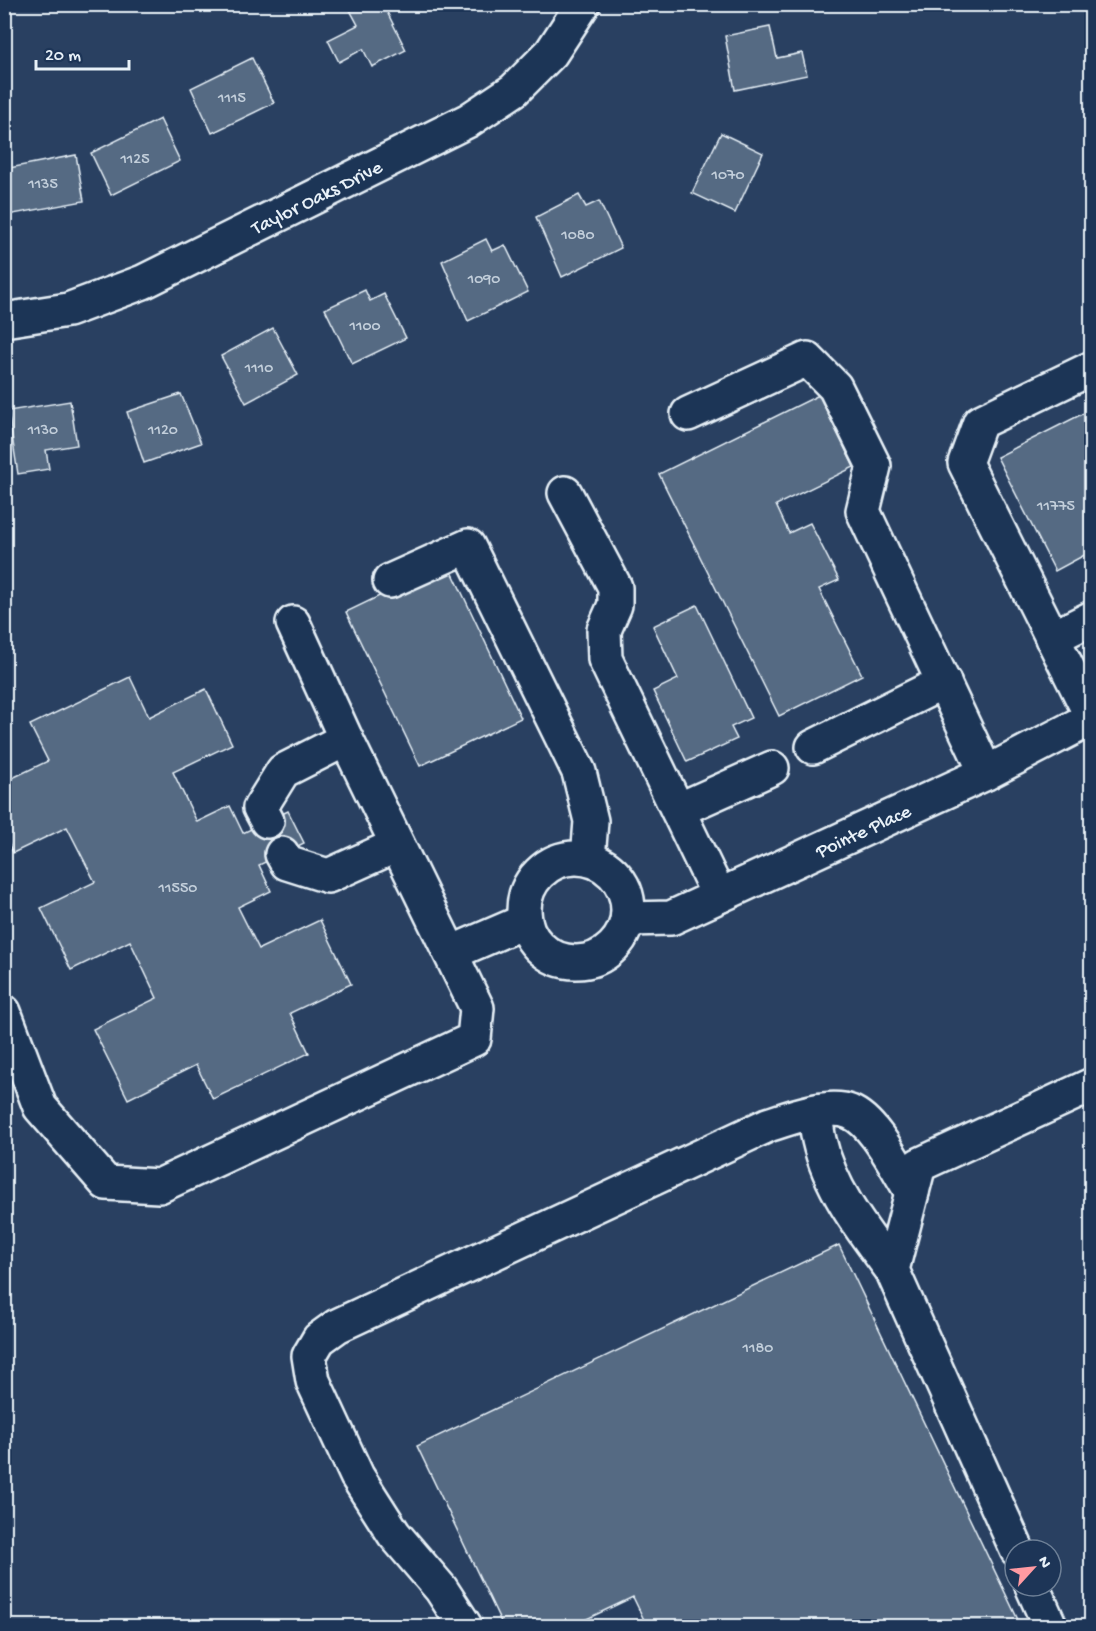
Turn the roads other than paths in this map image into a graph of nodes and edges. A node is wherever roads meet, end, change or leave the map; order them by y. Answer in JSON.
{"nodes":[{"id":1,"x":583,"y":4,"type":"edge"},
{"id":2,"x":4,"y":320,"type":"edge"},
{"id":3,"x":1092,"y":369,"type":"edge"},
{"id":4,"x":688,"y":414,"type":"dead end"},
{"id":5,"x":566,"y":493,"type":"dead end"},
{"id":6,"x":390,"y":581,"type":"dead end"},
{"id":7,"x":1092,"y":618,"type":"edge"},
{"id":8,"x":293,"y":623,"type":"dead end"},
{"id":9,"x":1052,"y":639,"type":"junction"},
{"id":10,"x":944,"y":682,"type":"junction"},
{"id":11,"x":1092,"y":718,"type":"edge"},
{"id":12,"x":346,"y":739,"type":"junction"},
{"id":13,"x":813,"y":747,"type":"dead end"},
{"id":14,"x":772,"y":768,"type":"dead end"},
{"id":15,"x":986,"y":772,"type":"junction"},
{"id":16,"x":678,"y":810,"type":"junction"},
{"id":17,"x":267,"y":821,"type":"dead end"},
{"id":18,"x":397,"y":845,"type":"junction"},
{"id":19,"x":282,"y":854,"type":"dead end"},
{"id":20,"x":588,"y":859,"type":"junction"},
{"id":21,"x":719,"y":896,"type":"junction"},
{"id":22,"x":628,"y":919,"type":"junction"},
{"id":23,"x":525,"y":921,"type":"junction"},
{"id":24,"x":450,"y":953,"type":"junction"},
{"id":25,"x":4,"y":1012,"type":"edge"},
{"id":26,"x":1092,"y":1085,"type":"edge"},
{"id":27,"x":815,"y":1112,"type":"junction"},
{"id":28,"x":912,"y":1192,"type":"junction"},
{"id":29,"x":892,"y":1270,"type":"junction"},
{"id":30,"x":1012,"y":1538,"type":"edge"},
{"id":31,"x":1037,"y":1598,"type":"edge"},
{"id":32,"x":465,"y":1626,"type":"edge"},
{"id":33,"x":1050,"y":1626,"type":"edge"}],
"edges":[{"from":1,"to":2,"type":"street","name":"Taylor Oaks Drive"},
{"from":3,"to":9,"type":"street"},
{"from":4,"to":10,"type":"street"},
{"from":5,"to":16,"type":"street"},
{"from":6,"to":20,"type":"street"},
{"from":7,"to":9,"type":"street"},
{"from":8,"to":12,"type":"street"},
{"from":9,"to":11,"type":"street"},
{"from":10,"to":13,"type":"street"},
{"from":10,"to":15,"type":"street"},
{"from":11,"to":15,"type":"street","name":"Pointe Place"},
{"from":12,"to":17,"type":"street"},
{"from":12,"to":18,"type":"street"},
{"from":14,"to":16,"type":"street"},
{"from":15,"to":21,"type":"street","name":"Pointe Place"},
{"from":16,"to":21,"type":"street"},
{"from":18,"to":19,"type":"street"},
{"from":18,"to":24,"type":"street"},
{"from":20,"to":22,"type":"street"},
{"from":20,"to":23,"type":"street"},
{"from":21,"to":22,"type":"street","name":"Pointe Place"},
{"from":22,"to":23,"type":"street"},
{"from":23,"to":24,"type":"street"},
{"from":24,"to":25,"type":"street"},
{"from":26,"to":28,"type":"street"},
{"from":27,"to":28,"type":"street"},
{"from":27,"to":29,"type":"street"},
{"from":27,"to":32,"type":"street"},
{"from":28,"to":29,"type":"street"},
{"from":29,"to":30,"type":"street"},
{"from":31,"to":33,"type":"street"}]}
